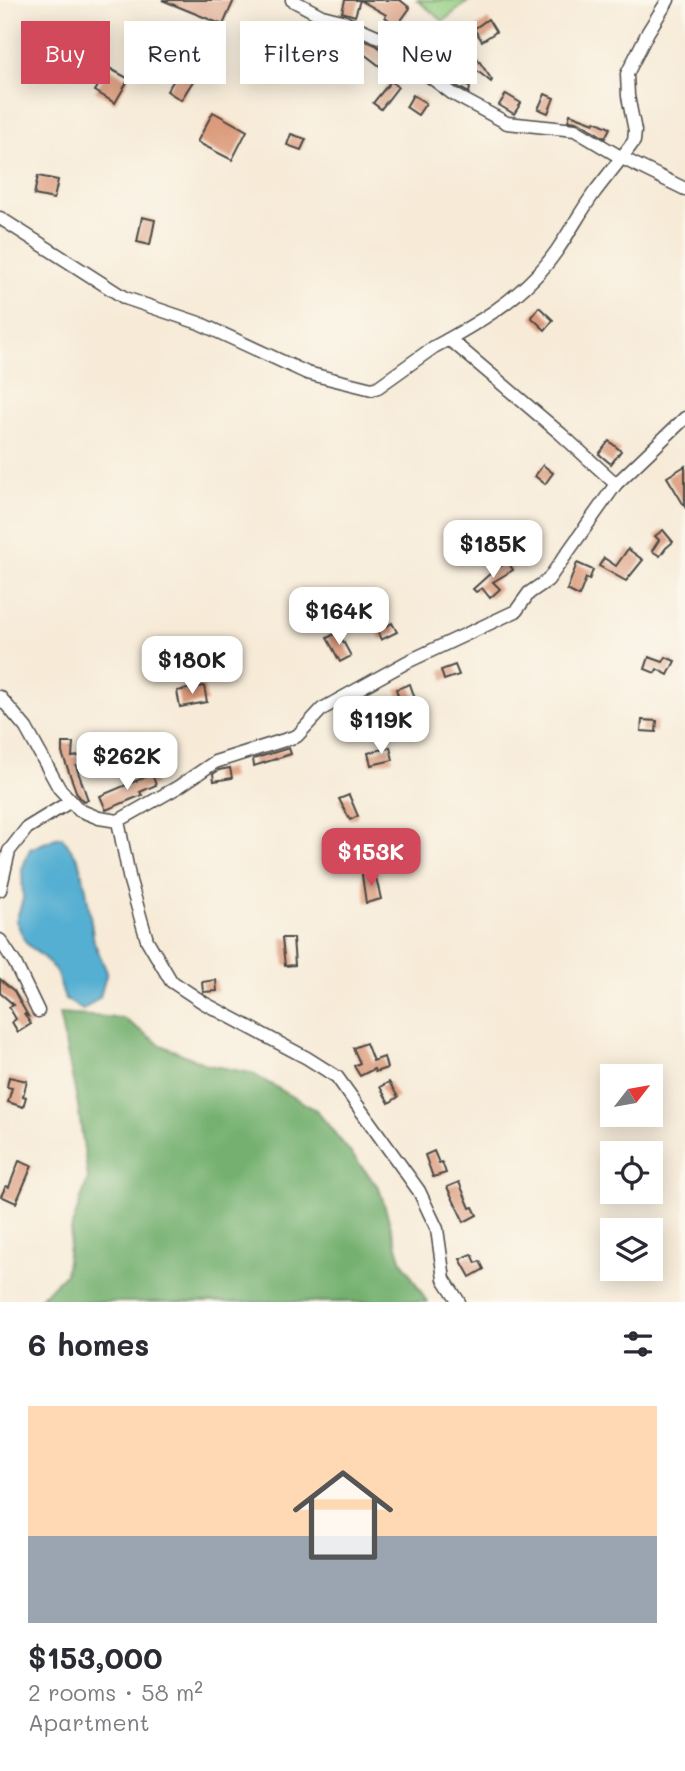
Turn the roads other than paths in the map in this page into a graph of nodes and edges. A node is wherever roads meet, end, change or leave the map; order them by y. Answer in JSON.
{"nodes":[{"id":1,"x":292,"y":0,"type":"edge"},
{"id":2,"x":668,"y":0,"type":"edge"},
{"id":3,"x":622,"y":158,"type":"junction"},
{"id":4,"x":685,"y":189,"type":"edge"},
{"id":5,"x":0,"y":218,"type":"edge"},
{"id":6,"x":447,"y":340,"type":"junction"},
{"id":7,"x":685,"y":418,"type":"edge"},
{"id":8,"x":616,"y":484,"type":"junction"},
{"id":9,"x":0,"y":697,"type":"edge"},
{"id":10,"x":71,"y":801,"type":"junction"},
{"id":11,"x":118,"y":821,"type":"junction"},
{"id":12,"x":0,"y":890,"type":"edge"},
{"id":13,"x":0,"y":940,"type":"edge"},
{"id":14,"x":38,"y":1011,"type":"dead end"},
{"id":15,"x":459,"y":1302,"type":"edge"}],
"edges":[{"from":1,"to":3,"type":"street"},
{"from":2,"to":3,"type":"street"},
{"from":3,"to":4,"type":"street"},
{"from":3,"to":6,"type":"street"},
{"from":5,"to":6,"type":"street"},
{"from":6,"to":8,"type":"street"},
{"from":7,"to":8,"type":"street"},
{"from":8,"to":11,"type":"street"},
{"from":9,"to":10,"type":"street"},
{"from":10,"to":11,"type":"street"},
{"from":10,"to":12,"type":"street"},
{"from":11,"to":15,"type":"street"},
{"from":13,"to":14,"type":"street"}]}
